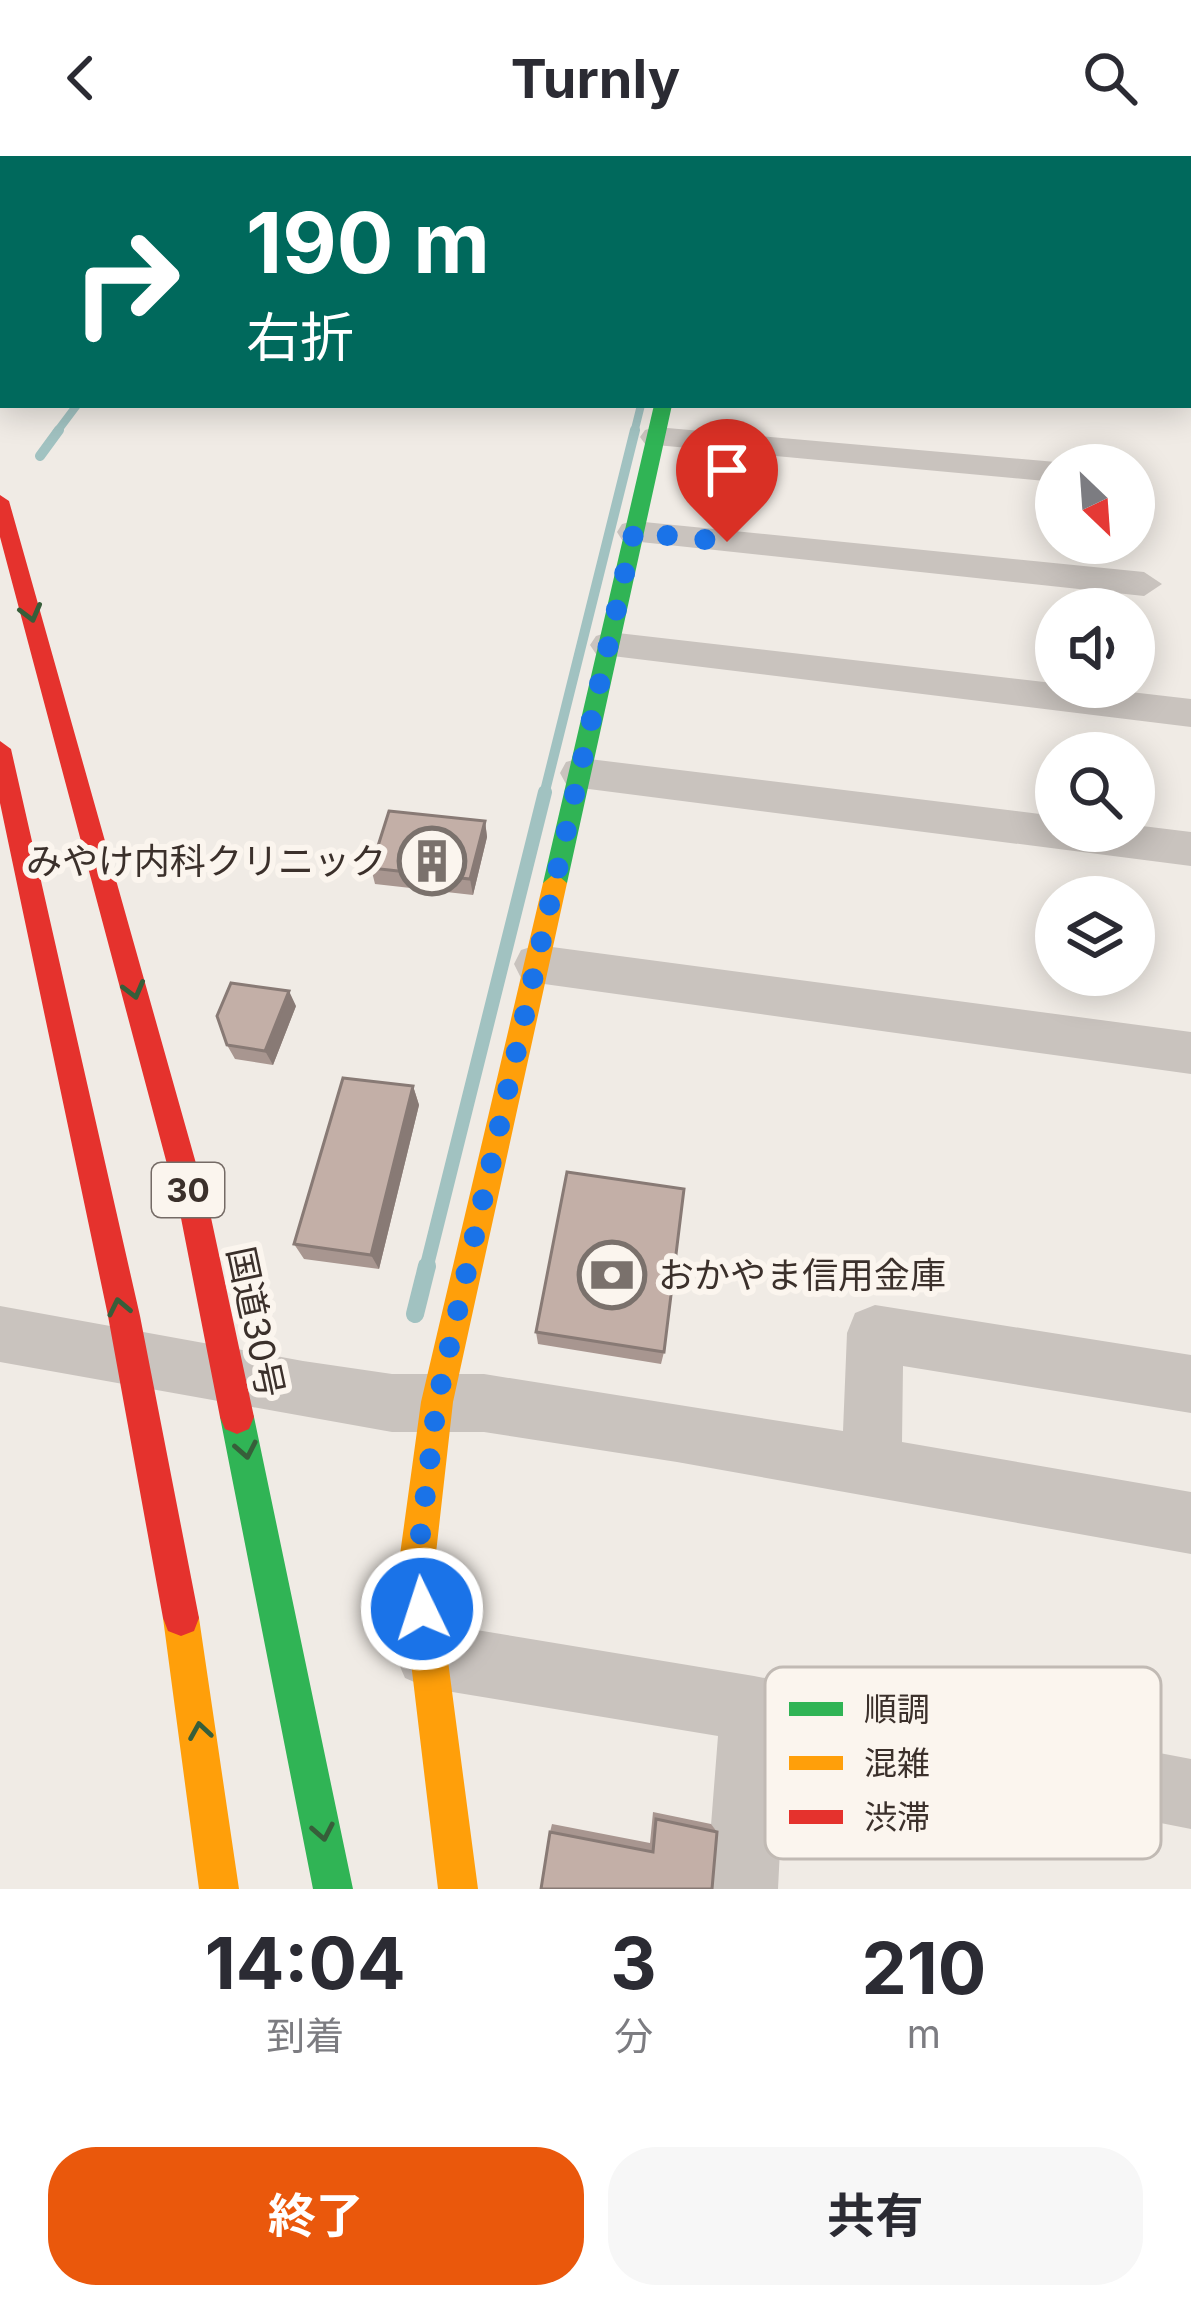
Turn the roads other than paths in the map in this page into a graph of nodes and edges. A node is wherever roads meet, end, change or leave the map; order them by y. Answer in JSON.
{"nodes":[{"id":1,"x":659,"y":421,"type":"edge"},
{"id":2,"x":1035,"y":469,"type":"edge"},
{"id":3,"x":0,"y":501,"type":"edge"},
{"id":4,"x":634,"y":532,"type":"junction"},
{"id":5,"x":1144,"y":584,"type":"dead end"},
{"id":6,"x":608,"y":645,"type":"junction"},
{"id":7,"x":1190,"y":720,"type":"edge"},
{"id":8,"x":0,"y":748,"type":"edge"},
{"id":9,"x":580,"y":773,"type":"junction"},
{"id":10,"x":1191,"y":849,"type":"edge"},
{"id":11,"x":537,"y":964,"type":"junction"},
{"id":12,"x":1191,"y":1053,"type":"edge"},
{"id":13,"x":0,"y":1334,"type":"edge"},
{"id":14,"x":130,"y":1355,"type":"junction"},
{"id":15,"x":231,"y":1373,"type":"junction"},
{"id":16,"x":1191,"y":1384,"type":"edge"},
{"id":17,"x":437,"y":1402,"type":"junction"},
{"id":18,"x":872,"y":1469,"type":"junction"},
{"id":19,"x":1191,"y":1523,"type":"edge"},
{"id":20,"x":428,"y":1655,"type":"junction"},
{"id":21,"x":754,"y":1709,"type":"junction"},
{"id":22,"x":765,"y":1711,"type":"edge"},
{"id":23,"x":1161,"y":1788,"type":"edge"},
{"id":24,"x":1191,"y":1794,"type":"edge"},
{"id":25,"x":219,"y":1889,"type":"edge"},
{"id":26,"x":333,"y":1889,"type":"edge"},
{"id":27,"x":458,"y":1889,"type":"edge"},
{"id":28,"x":742,"y":1889,"type":"edge"}],
"edges":[{"from":1,"to":2,"type":"street"},
{"from":1,"to":4,"type":"main road"},
{"from":3,"to":15,"type":"main road","name":"国道30号","number":"30","one_way":true},
{"from":4,"to":5,"type":"street"},
{"from":4,"to":6,"type":"main road"},
{"from":6,"to":7,"type":"street"},
{"from":6,"to":9,"type":"main road"},
{"from":14,"to":8,"type":"main road","number":"30","one_way":true},
{"from":9,"to":10,"type":"street"},
{"from":9,"to":11,"type":"main road"},
{"from":11,"to":12,"type":"street"},
{"from":11,"to":17,"type":"main road"},
{"from":13,"to":14,"type":"street"},
{"from":14,"to":15,"type":"street"},
{"from":25,"to":14,"type":"main road","number":"30","one_way":true},
{"from":15,"to":17,"type":"street"},
{"from":15,"to":26,"type":"main road","name":"国道30号","number":"30","one_way":true},
{"from":16,"to":18,"type":"street"},
{"from":17,"to":18,"type":"street"},
{"from":17,"to":20,"type":"main road"},
{"from":18,"to":19,"type":"street"},
{"from":20,"to":21,"type":"street"},
{"from":20,"to":27,"type":"main road"},
{"from":21,"to":22,"type":"street"},
{"from":21,"to":28,"type":"street"},
{"from":23,"to":24,"type":"street"}]}
